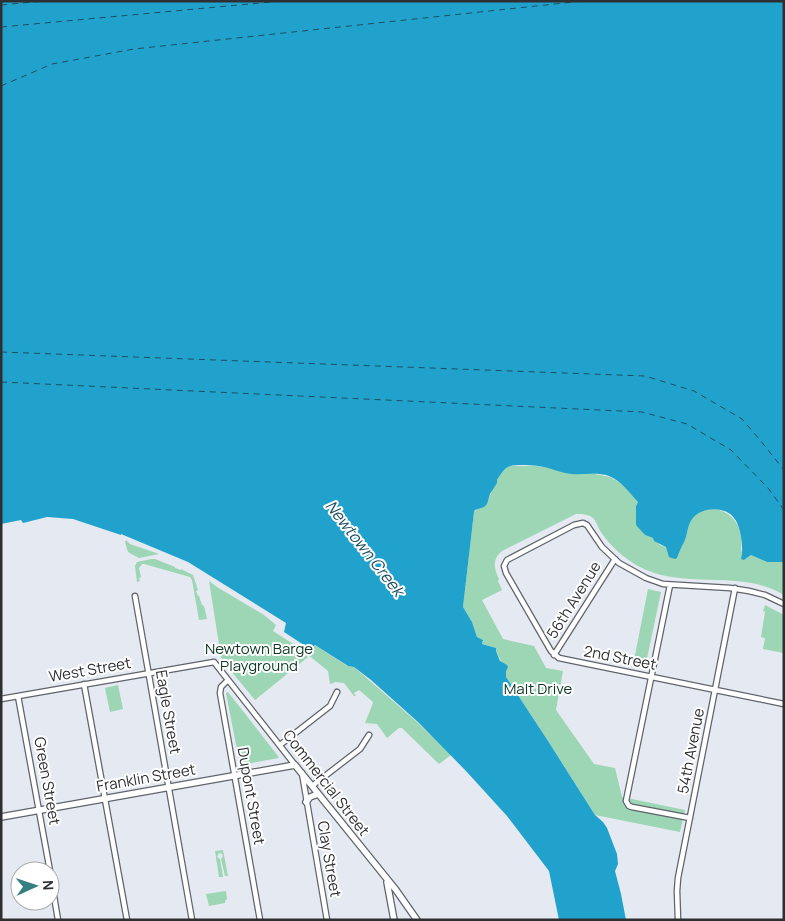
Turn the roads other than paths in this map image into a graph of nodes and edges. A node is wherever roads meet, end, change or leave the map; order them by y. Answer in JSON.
{"nodes":[{"id":1,"x":614,"y":559,"type":"junction"},
{"id":2,"x":670,"y":585,"type":"junction"},
{"id":3,"x":735,"y":588,"type":"junction"},
{"id":4,"x":135,"y":596,"type":"dead end"},
{"id":5,"x":784,"y":604,"type":"edge"},
{"id":6,"x":554,"y":655,"type":"junction"},
{"id":7,"x":214,"y":662,"type":"joint"},
{"id":8,"x":148,"y":673,"type":"junction"},
{"id":9,"x":651,"y":677,"type":"junction"},
{"id":10,"x":228,"y":680,"type":"junction"},
{"id":11,"x":84,"y":684,"type":"junction"},
{"id":12,"x":716,"y":690,"type":"junction"},
{"id":13,"x":337,"y":692,"type":"dead end"},
{"id":14,"x":18,"y":696,"type":"junction"},
{"id":15,"x":1,"y":699,"type":"edge"},
{"id":16,"x":784,"y":704,"type":"edge"},
{"id":17,"x":368,"y":736,"type":"dead end"},
{"id":18,"x":280,"y":745,"type":"junction"},
{"id":19,"x":295,"y":764,"type":"junction"},
{"id":20,"x":301,"y":772,"type":"junction"},
{"id":21,"x":234,"y":775,"type":"junction"},
{"id":22,"x":312,"y":786,"type":"junction"},
{"id":23,"x":168,"y":787,"type":"junction"},
{"id":24,"x":318,"y":794,"type":"junction"},
{"id":25,"x":105,"y":798,"type":"junction"},
{"id":26,"x":306,"y":802,"type":"junction"},
{"id":27,"x":39,"y":810,"type":"junction"},
{"id":28,"x":1,"y":817,"type":"edge"},
{"id":29,"x":690,"y":818,"type":"junction"},
{"id":30,"x":48,"y":861,"type":"edge"},
{"id":31,"x":386,"y":880,"type":"junction"},
{"id":32,"x":407,"y":907,"type":"junction"},
{"id":33,"x":394,"y":916,"type":"edge"},
{"id":34,"x":127,"y":920,"type":"edge"},
{"id":35,"x":192,"y":920,"type":"edge"},
{"id":36,"x":260,"y":920,"type":"edge"},
{"id":37,"x":327,"y":920,"type":"edge"},
{"id":38,"x":417,"y":920,"type":"edge"},
{"id":39,"x":678,"y":920,"type":"edge"}],
"edges":[{"from":1,"to":2,"type":"street"},
{"from":1,"to":6,"type":"street","name":"56th Avenue"},
{"from":1,"to":6,"type":"street"},
{"from":2,"to":3,"type":"street"},
{"from":2,"to":9,"type":"street"},
{"from":3,"to":5,"type":"street"},
{"from":3,"to":12,"type":"street","name":"54th Avenue"},
{"from":4,"to":8,"type":"street","name":"Eagle Street"},
{"from":6,"to":9,"type":"street","name":"2nd Street"},
{"from":7,"to":8,"type":"street","name":"West Street"},
{"from":7,"to":10,"type":"street","name":"Commercial Street"},
{"from":8,"to":11,"type":"street","name":"West Street"},
{"from":8,"to":23,"type":"street","name":"Eagle Street"},
{"from":9,"to":12,"type":"street","name":"2nd Street"},
{"from":9,"to":29,"type":"street"},
{"from":10,"to":18,"type":"street","name":"Commercial Street"},
{"from":10,"to":21,"type":"street","name":"Dupont Street"},
{"from":11,"to":14,"type":"street","name":"West Street"},
{"from":11,"to":25,"type":"street"},
{"from":12,"to":16,"type":"street","name":"2nd Street"},
{"from":12,"to":29,"type":"street","name":"54th Avenue"},
{"from":13,"to":18,"type":"street"},
{"from":14,"to":15,"type":"street","name":"West Street"},
{"from":14,"to":27,"type":"street","name":"Green Street"},
{"from":17,"to":22,"type":"street"},
{"from":18,"to":19,"type":"street","name":"Commercial Street"},
{"from":19,"to":20,"type":"street","name":"Commercial Street"},
{"from":19,"to":21,"type":"street","name":"Franklin Street"},
{"from":20,"to":22,"type":"street","name":"Commercial Street"},
{"from":20,"to":26,"type":"street","name":"Clay Street"},
{"from":21,"to":23,"type":"street","name":"Franklin Street"},
{"from":21,"to":36,"type":"street","name":"Dupont Street"},
{"from":22,"to":24,"type":"street","name":"Commercial Street"},
{"from":23,"to":25,"type":"street","name":"Franklin Street"},
{"from":23,"to":35,"type":"street","name":"Eagle Street"},
{"from":24,"to":26,"type":"street"},
{"from":24,"to":31,"type":"street","name":"Commercial Street"},
{"from":25,"to":27,"type":"street","name":"Franklin Street"},
{"from":25,"to":34,"type":"street"},
{"from":26,"to":37,"type":"street","name":"Clay Street"},
{"from":27,"to":28,"type":"street","name":"Franklin Street"},
{"from":27,"to":30,"type":"street","name":"Green Street"},
{"from":29,"to":39,"type":"street","name":"54th Avenue"},
{"from":31,"to":32,"type":"street","name":"Commercial Street"},
{"from":31,"to":33,"type":"street"},
{"from":32,"to":33,"type":"street"},
{"from":32,"to":38,"type":"street","name":"Commercial Street"}]}
